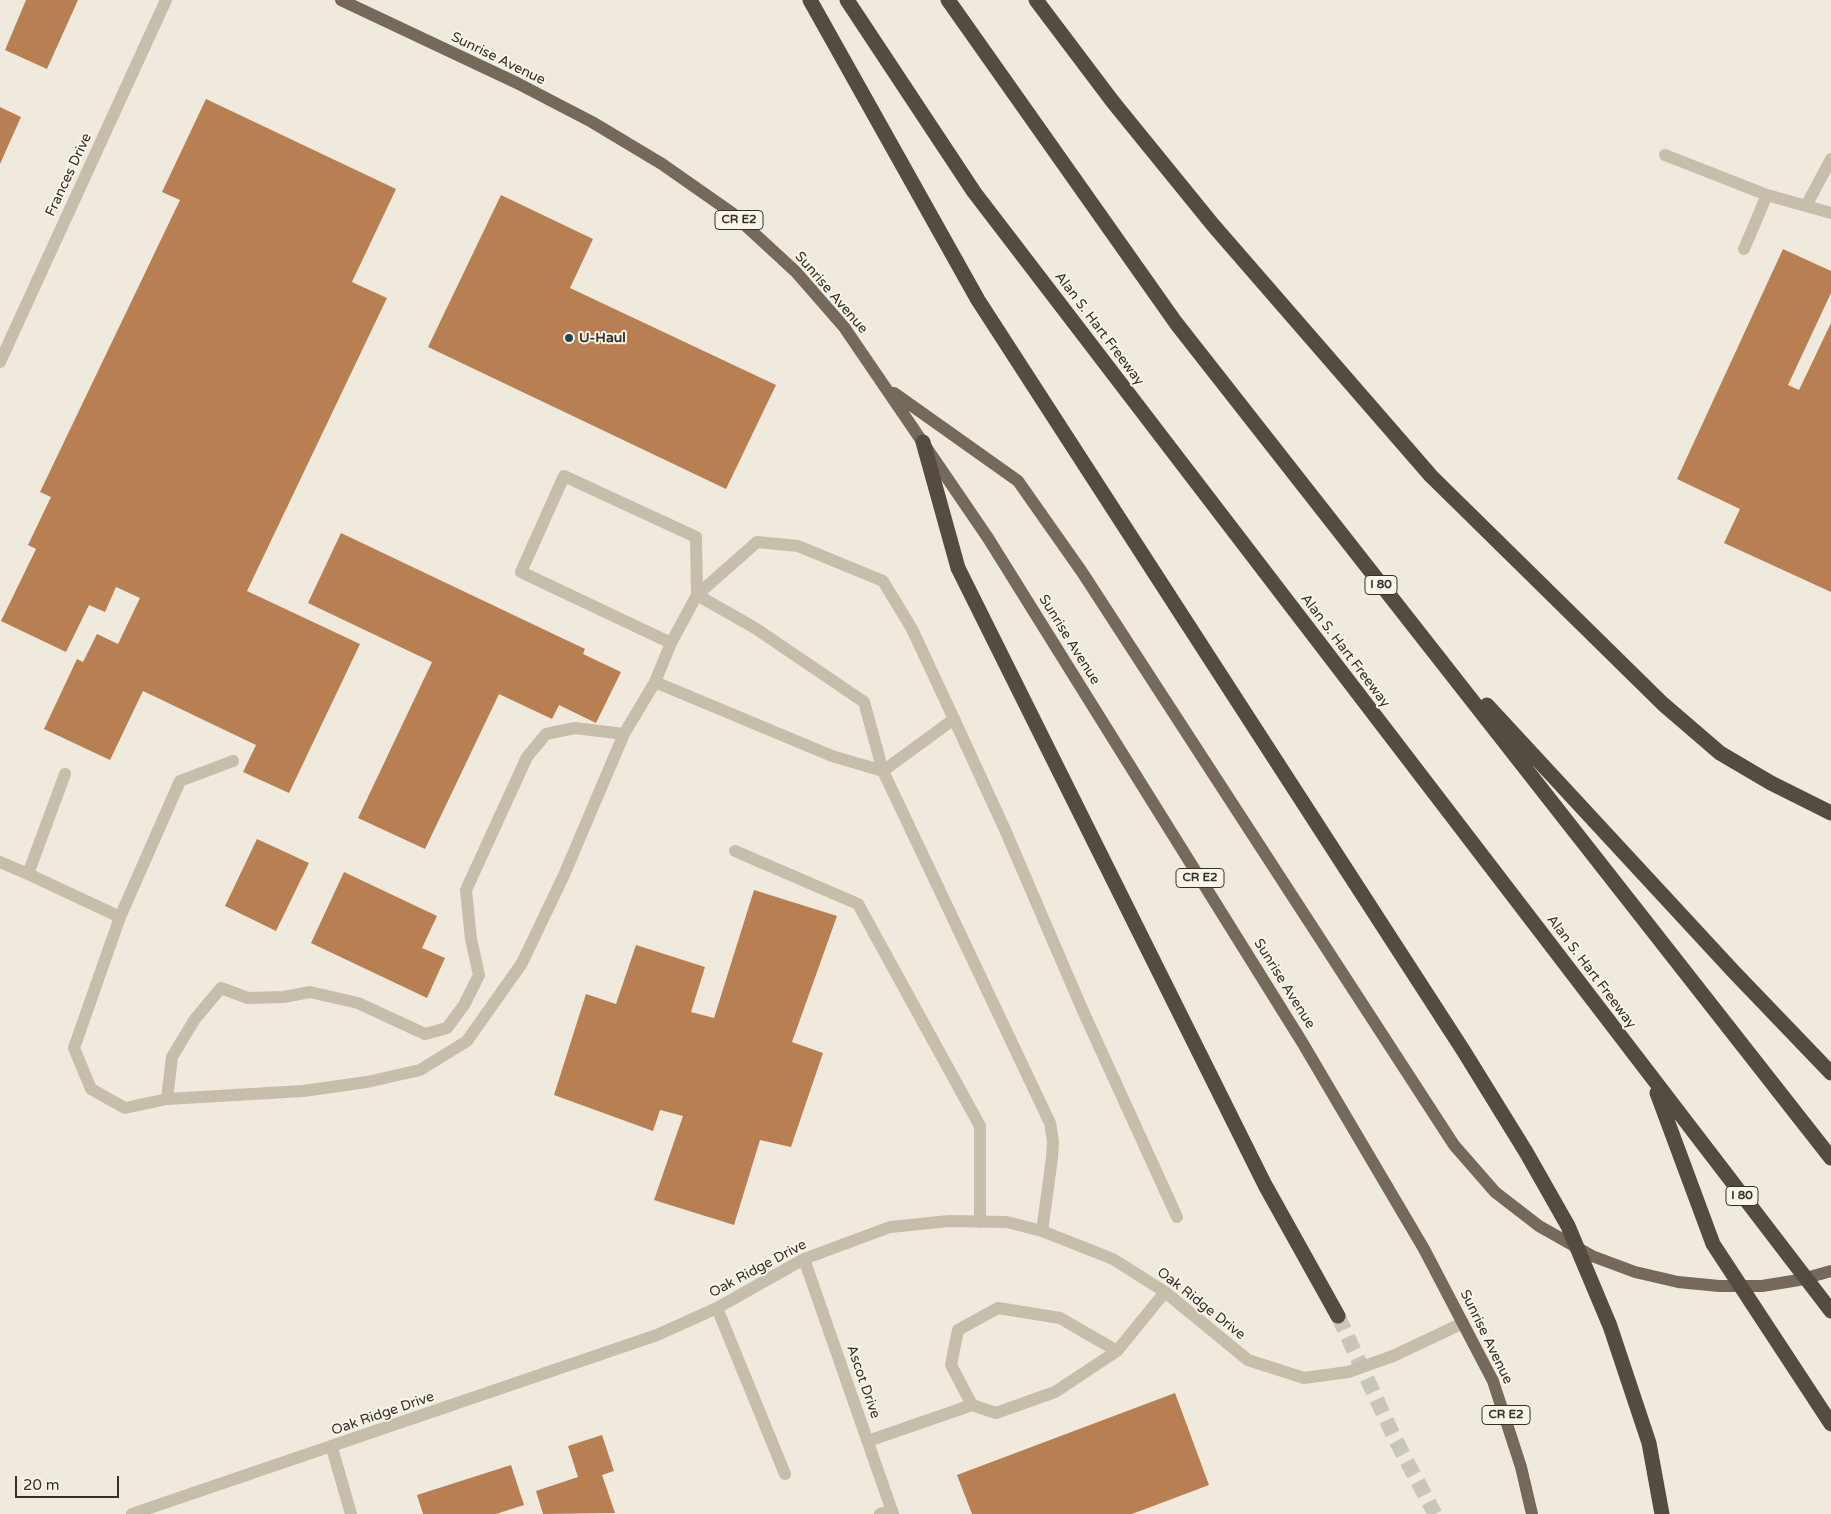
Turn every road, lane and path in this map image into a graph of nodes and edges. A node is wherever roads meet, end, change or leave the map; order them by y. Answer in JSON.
{"nodes":[{"id":1,"x":166,"y":0,"type":"edge"},
{"id":2,"x":341,"y":0,"type":"edge"},
{"id":3,"x":810,"y":0,"type":"edge"},
{"id":4,"x":847,"y":0,"type":"edge"},
{"id":5,"x":948,"y":0,"type":"edge"},
{"id":6,"x":1036,"y":0,"type":"edge"},
{"id":7,"x":1665,"y":156,"type":"dead end"},
{"id":8,"x":1831,"y":158,"type":"edge"},
{"id":9,"x":1767,"y":195,"type":"junction"},
{"id":10,"x":1806,"y":206,"type":"junction"},
{"id":11,"x":1831,"y":213,"type":"edge"},
{"id":12,"x":1744,"y":249,"type":"dead end"},
{"id":13,"x":0,"y":362,"type":"edge"},
{"id":14,"x":886,"y":387,"type":"junction"},
{"id":15,"x":923,"y":442,"type":"junction"},
{"id":16,"x":697,"y":595,"type":"junction"},
{"id":17,"x":1412,"y":625,"type":"junction"},
{"id":18,"x":671,"y":643,"type":"junction"},
{"id":19,"x":655,"y":682,"type":"junction"},
{"id":20,"x":954,"y":719,"type":"junction"},
{"id":21,"x":624,"y":734,"type":"junction"},
{"id":22,"x":233,"y":761,"type":"dead end"},
{"id":23,"x":883,"y":771,"type":"junction"},
{"id":24,"x":65,"y":774,"type":"dead end"},
{"id":25,"x":1831,"y":813,"type":"edge"},
{"id":26,"x":735,"y":851,"type":"dead end"},
{"id":27,"x":0,"y":862,"type":"edge"},
{"id":28,"x":28,"y":874,"type":"junction"},
{"id":29,"x":120,"y":917,"type":"junction"},
{"id":30,"x":1831,"y":1073,"type":"edge"},
{"id":31,"x":1653,"y":1080,"type":"junction"},
{"id":32,"x":167,"y":1099,"type":"junction"},
{"id":33,"x":1831,"y":1158,"type":"edge"},
{"id":34,"x":1177,"y":1217,"type":"dead end"},
{"id":35,"x":980,"y":1222,"type":"junction"},
{"id":36,"x":1042,"y":1231,"type":"junction"},
{"id":37,"x":804,"y":1259,"type":"junction"},
{"id":38,"x":1831,"y":1271,"type":"edge"},
{"id":39,"x":1165,"y":1292,"type":"junction"},
{"id":40,"x":717,"y":1308,"type":"junction"},
{"id":41,"x":1831,"y":1311,"type":"edge"},
{"id":42,"x":1338,"y":1316,"type":"tunnel mouth"},
{"id":43,"x":1463,"y":1323,"type":"junction"},
{"id":44,"x":1117,"y":1351,"type":"junction"},
{"id":45,"x":972,"y":1405,"type":"junction"},
{"id":46,"x":1831,"y":1424,"type":"edge"},
{"id":47,"x":868,"y":1441,"type":"junction"},
{"id":48,"x":332,"y":1448,"type":"junction"},
{"id":49,"x":785,"y":1474,"type":"dead end"},
{"id":50,"x":888,"y":1513,"type":"edge"},
{"id":51,"x":132,"y":1514,"type":"edge"},
{"id":52,"x":351,"y":1514,"type":"edge"},
{"id":53,"x":1532,"y":1514,"type":"edge"},
{"id":54,"x":1662,"y":1514,"type":"edge"}],
"edges":[{"from":1,"to":13,"type":"street","name":"Frances Drive"},
{"from":2,"to":14,"type":"main road","name":"Sunrise Avenue","number":"CR E2"},
{"from":3,"to":54,"type":"highway"},
{"from":4,"to":31,"type":"highway","name":"Alan S. Hart Freeway","number":"I 80"},
{"from":5,"to":17,"type":"highway","number":"I 80"},
{"from":6,"to":25,"type":"highway"},
{"from":7,"to":9,"type":"street"},
{"from":8,"to":10,"type":"street"},
{"from":9,"to":10,"type":"street"},
{"from":9,"to":12,"type":"street"},
{"from":10,"to":11,"type":"street"},
{"from":14,"to":15,"type":"main road","name":"Sunrise Avenue","number":"CR E2"},
{"from":14,"to":38,"type":"main road"},
{"from":15,"to":42,"type":"highway"},
{"from":15,"to":43,"type":"main road","name":"Sunrise Avenue","number":"CR E2"},
{"from":16,"to":18,"type":"street"},
{"from":16,"to":18,"type":"street"},
{"from":16,"to":20,"type":"street"},
{"from":16,"to":23,"type":"street"},
{"from":17,"to":30,"type":"highway"},
{"from":17,"to":33,"type":"highway","number":"I 80"},
{"from":18,"to":19,"type":"street"},
{"from":19,"to":21,"type":"street"},
{"from":19,"to":23,"type":"street"},
{"from":20,"to":23,"type":"street"},
{"from":20,"to":34,"type":"street"},
{"from":21,"to":32,"type":"street"},
{"from":21,"to":32,"type":"street"},
{"from":22,"to":29,"type":"street"},
{"from":23,"to":36,"type":"street"},
{"from":24,"to":28,"type":"street"},
{"from":26,"to":35,"type":"street"},
{"from":27,"to":28,"type":"street"},
{"from":28,"to":29,"type":"street"},
{"from":29,"to":32,"type":"street"},
{"from":31,"to":41,"type":"highway","name":"Alan S. Hart Freeway","number":"I 80"},
{"from":31,"to":46,"type":"highway"},
{"from":35,"to":36,"type":"street","name":"Oak Ridge Drive"},
{"from":35,"to":37,"type":"street","name":"Oak Ridge Drive"},
{"from":36,"to":39,"type":"street","name":"Oak Ridge Drive"},
{"from":37,"to":40,"type":"street","name":"Oak Ridge Drive"},
{"from":37,"to":47,"type":"street","name":"Ascot Drive"},
{"from":39,"to":43,"type":"street","name":"Oak Ridge Drive"},
{"from":39,"to":44,"type":"street"},
{"from":40,"to":48,"type":"street","name":"Oak Ridge Drive"},
{"from":40,"to":49,"type":"street"},
{"from":43,"to":53,"type":"main road","name":"Sunrise Avenue","number":"CR E2"},
{"from":44,"to":45,"type":"street"},
{"from":44,"to":45,"type":"street"},
{"from":45,"to":47,"type":"street"},
{"from":47,"to":50,"type":"street","name":"Ascot Drive"},
{"from":48,"to":51,"type":"street","name":"Oak Ridge Drive"},
{"from":48,"to":52,"type":"street"}]}
